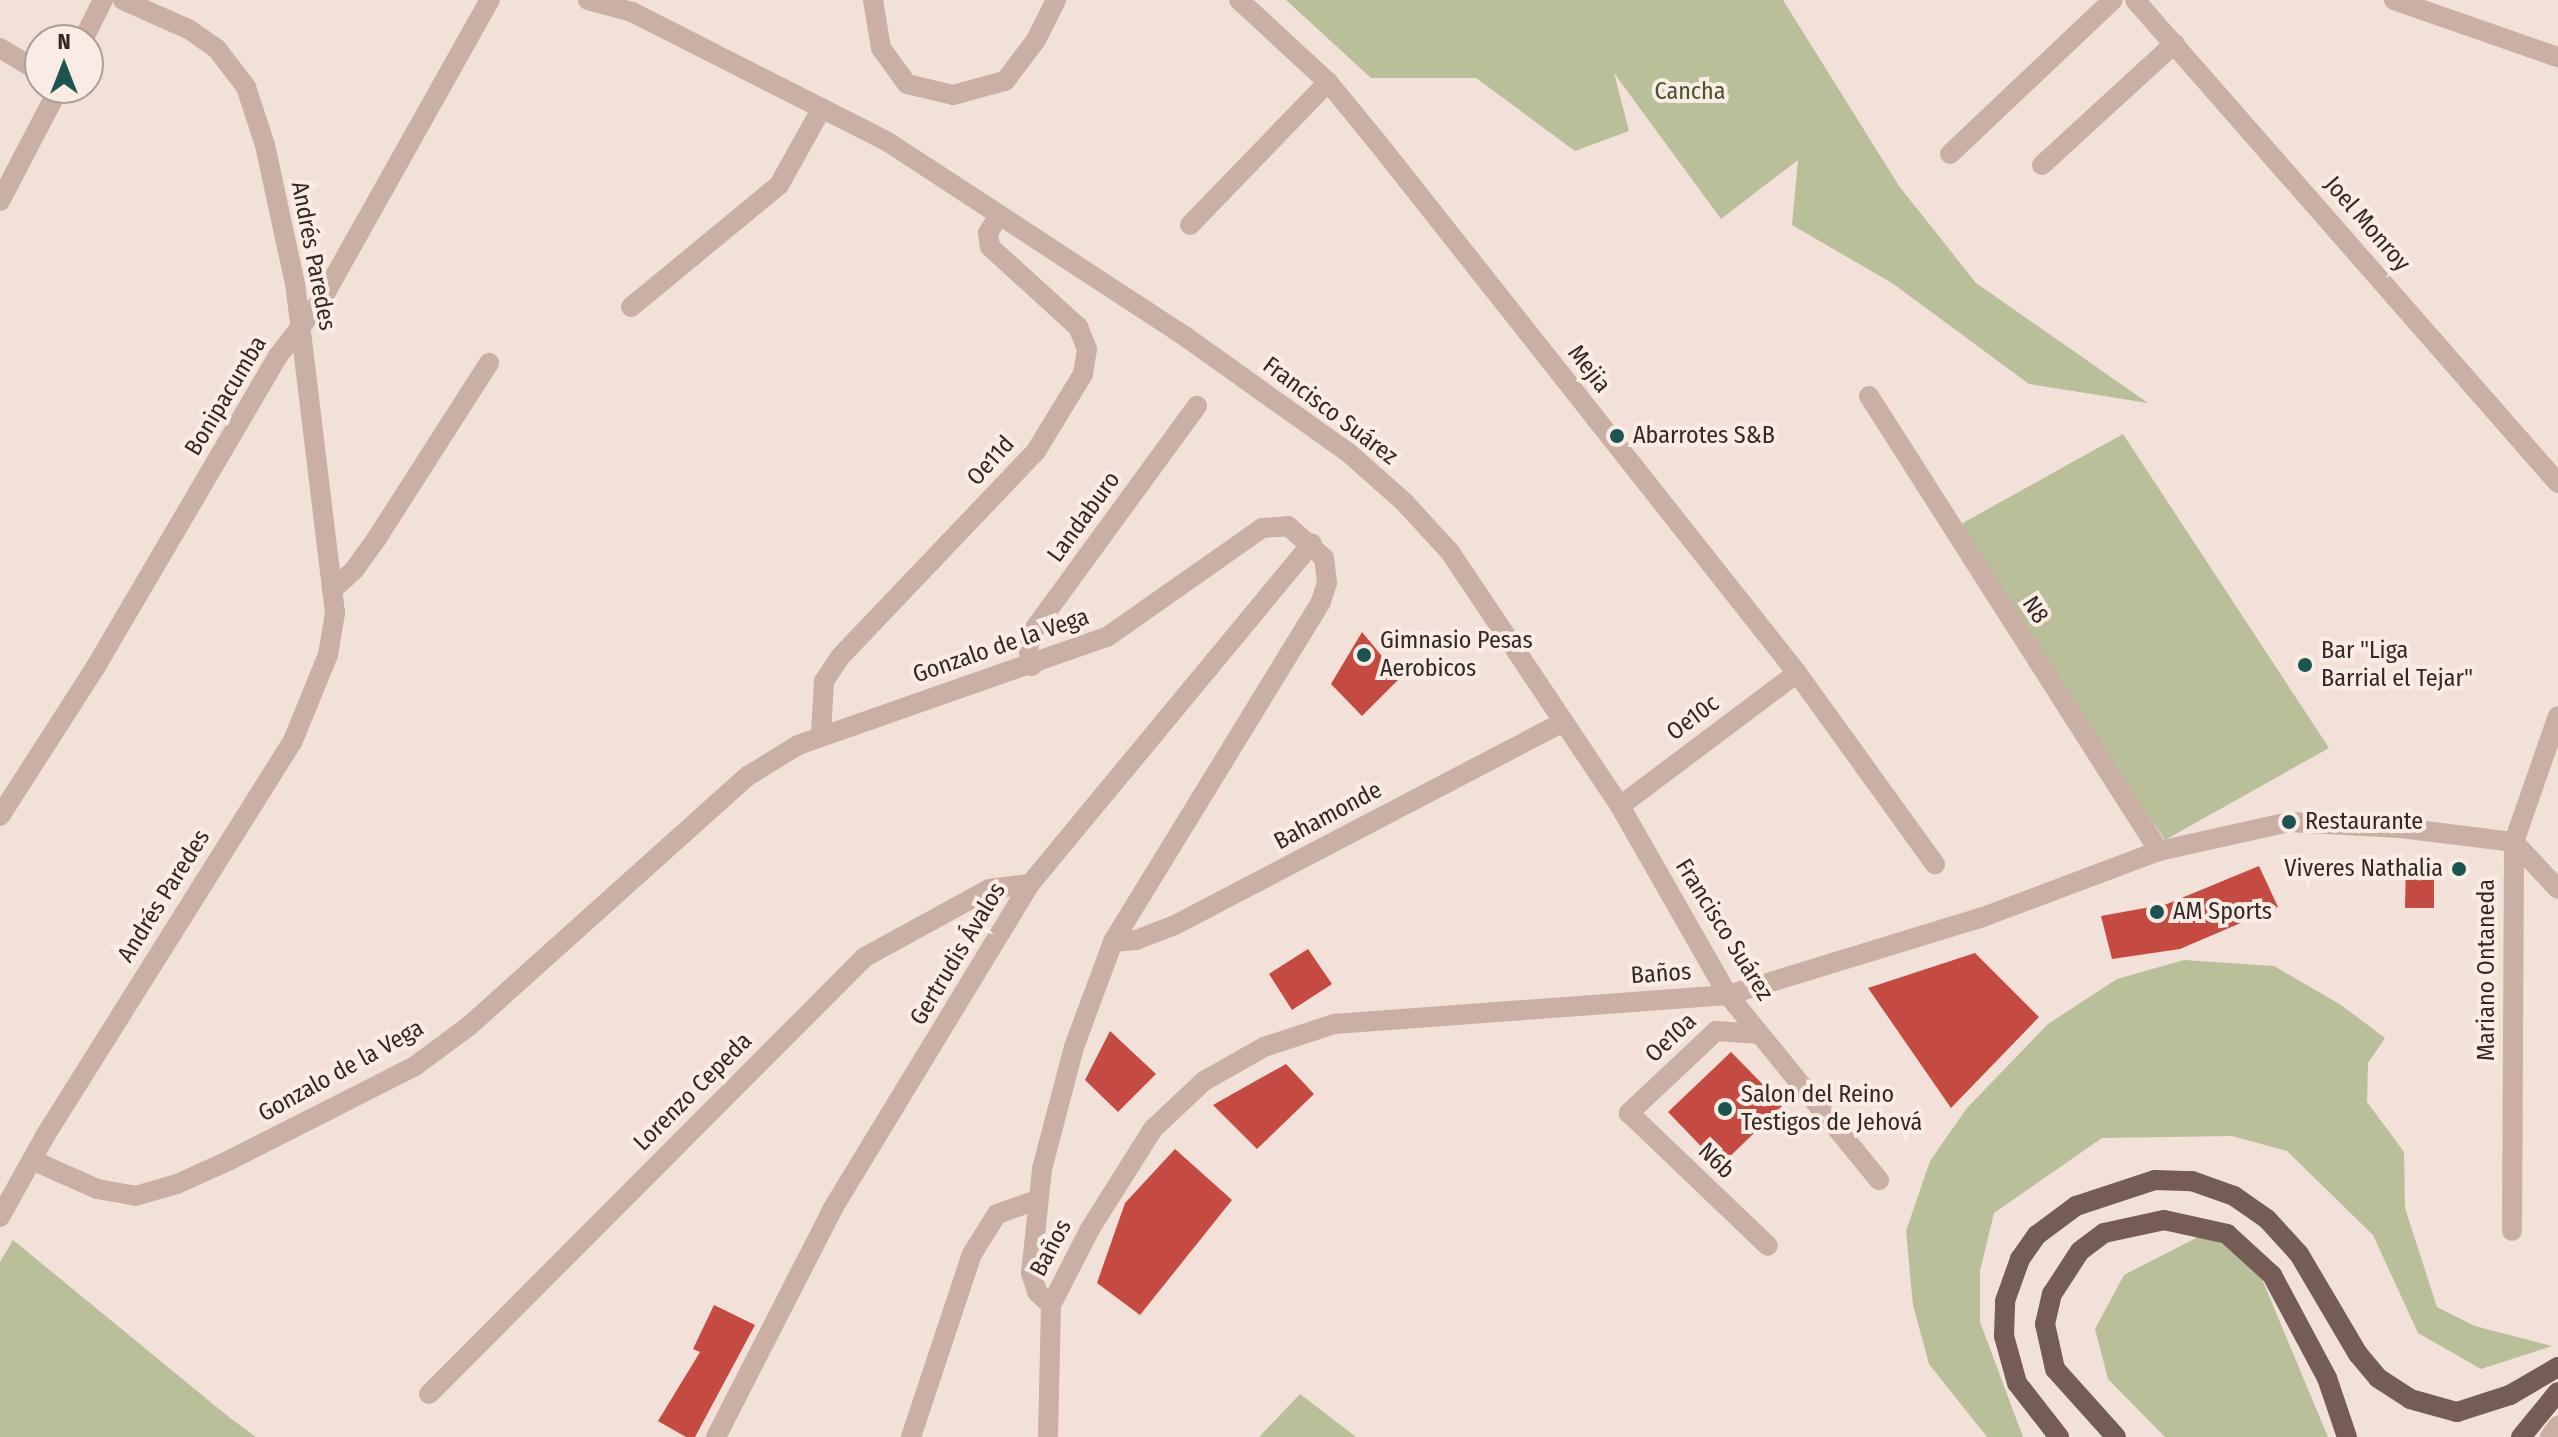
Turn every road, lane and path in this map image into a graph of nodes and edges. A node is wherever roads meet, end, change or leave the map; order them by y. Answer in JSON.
{"nodes":[{"id":1,"x":103,"y":0,"type":"edge"},
{"id":2,"x":123,"y":0,"type":"edge"},
{"id":3,"x":490,"y":0,"type":"edge"},
{"id":4,"x":588,"y":0,"type":"edge"},
{"id":5,"x":873,"y":0,"type":"edge"},
{"id":6,"x":1056,"y":0,"type":"edge"},
{"id":7,"x":1239,"y":0,"type":"edge"},
{"id":8,"x":2113,"y":0,"type":"edge"},
{"id":9,"x":2135,"y":0,"type":"edge"},
{"id":10,"x":2394,"y":0,"type":"edge"},
{"id":11,"x":635,"y":6,"type":"edge"},
{"id":12,"x":91,"y":24,"type":"edge"},
{"id":13,"x":2175,"y":43,"type":"junction"},
{"id":14,"x":0,"y":48,"type":"edge"},
{"id":15,"x":2558,"y":57,"type":"edge"},
{"id":16,"x":24,"y":62,"type":"edge"},
{"id":17,"x":1328,"y":82,"type":"junction"},
{"id":18,"x":51,"y":104,"type":"edge"},
{"id":19,"x":822,"y":108,"type":"junction"},
{"id":20,"x":1950,"y":154,"type":"dead end"},
{"id":21,"x":2042,"y":165,"type":"dead end"},
{"id":22,"x":0,"y":201,"type":"edge"},
{"id":23,"x":998,"y":217,"type":"junction"},
{"id":24,"x":1190,"y":225,"type":"dead end"},
{"id":25,"x":631,"y":307,"type":"dead end"},
{"id":26,"x":301,"y":324,"type":"junction"},
{"id":27,"x":489,"y":363,"type":"dead end"},
{"id":28,"x":1869,"y":396,"type":"dead end"},
{"id":29,"x":1197,"y":406,"type":"dead end"},
{"id":30,"x":2558,"y":483,"type":"edge"},
{"id":31,"x":1312,"y":543,"type":"junction"},
{"id":32,"x":332,"y":590,"type":"junction"},
{"id":33,"x":1032,"y":666,"type":"junction"},
{"id":34,"x":1797,"y":673,"type":"junction"},
{"id":35,"x":2558,"y":716,"type":"edge"},
{"id":36,"x":1563,"y":722,"type":"junction"},
{"id":37,"x":821,"y":734,"type":"junction"},
{"id":38,"x":1620,"y":806,"type":"junction"},
{"id":39,"x":0,"y":816,"type":"edge"},
{"id":40,"x":2514,"y":842,"type":"junction"},
{"id":41,"x":2159,"y":851,"type":"junction"},
{"id":42,"x":1935,"y":864,"type":"dead end"},
{"id":43,"x":1030,"y":884,"type":"junction"},
{"id":44,"x":2558,"y":889,"type":"edge"},
{"id":45,"x":1113,"y":942,"type":"junction"},
{"id":46,"x":1728,"y":995,"type":"junction"},
{"id":47,"x":1759,"y":1034,"type":"junction"},
{"id":48,"x":1629,"y":1113,"type":"joint"},
{"id":49,"x":32,"y":1160,"type":"junction"},
{"id":50,"x":1879,"y":1180,"type":"dead end"},
{"id":51,"x":1037,"y":1200,"type":"junction"},
{"id":52,"x":0,"y":1217,"type":"edge"},
{"id":53,"x":2512,"y":1231,"type":"dead end"},
{"id":54,"x":1768,"y":1246,"type":"dead end"},
{"id":55,"x":1051,"y":1305,"type":"junction"},
{"id":56,"x":2558,"y":1367,"type":"edge"},
{"id":57,"x":2558,"y":1392,"type":"edge"},
{"id":58,"x":429,"y":1394,"type":"dead end"},
{"id":59,"x":2558,"y":1426,"type":"edge"},
{"id":60,"x":716,"y":1437,"type":"edge"},
{"id":61,"x":911,"y":1437,"type":"edge"},
{"id":62,"x":1048,"y":1437,"type":"edge"},
{"id":63,"x":2059,"y":1437,"type":"edge"},
{"id":64,"x":2116,"y":1437,"type":"edge"},
{"id":65,"x":2347,"y":1437,"type":"edge"},
{"id":66,"x":2521,"y":1437,"type":"edge"},
{"id":67,"x":2550,"y":1437,"type":"edge"}],
"edges":[{"from":1,"to":12,"type":"street"},
{"from":2,"to":26,"type":"street","name":"Andrés Paredes"},
{"from":3,"to":26,"type":"street","name":"Bonipacumba"},
{"from":4,"to":11,"type":"street","name":"Francisco Suárez"},
{"from":5,"to":6,"type":"street"},
{"from":7,"to":17,"type":"street","name":"Mejia"},
{"from":8,"to":20,"type":"street"},
{"from":9,"to":13,"type":"street","name":"Joel Monroy"},
{"from":10,"to":15,"type":"street"},
{"from":11,"to":19,"type":"street","name":"Francisco Suárez"},
{"from":13,"to":21,"type":"street"},
{"from":13,"to":30,"type":"street","name":"Joel Monroy"},
{"from":14,"to":16,"type":"street"},
{"from":17,"to":24,"type":"street"},
{"from":17,"to":34,"type":"street","name":"Mejia"},
{"from":18,"to":22,"type":"street"},
{"from":19,"to":23,"type":"street","name":"Francisco Suárez"},
{"from":19,"to":25,"type":"street"},
{"from":23,"to":36,"type":"street","name":"Francisco Suárez"},
{"from":23,"to":37,"type":"street","name":"Oe11d"},
{"from":26,"to":32,"type":"street","name":"Andrés Paredes"},
{"from":26,"to":39,"type":"street","name":"Bonipacumba"},
{"from":27,"to":32,"type":"street"},
{"from":28,"to":41,"type":"street","name":"N8"},
{"from":29,"to":33,"type":"street","name":"Landaburo"},
{"from":31,"to":33,"type":"street","name":"Gonzalo de la Vega"},
{"from":31,"to":43,"type":"street","name":"Gertrudis Ávalos"},
{"from":31,"to":45,"type":"street"},
{"from":32,"to":49,"type":"street","name":"Andrés Paredes"},
{"from":33,"to":37,"type":"street","name":"Gonzalo de la Vega"},
{"from":34,"to":38,"type":"street","name":"Oe10c"},
{"from":34,"to":42,"type":"street","name":"Mejia"},
{"from":35,"to":40,"type":"street","name":"Mariano Ontaneda"},
{"from":36,"to":38,"type":"street","name":"Francisco Suárez"},
{"from":36,"to":45,"type":"street","name":"Bahamonde"},
{"from":37,"to":49,"type":"street","name":"Gonzalo de la Vega"},
{"from":38,"to":46,"type":"street","name":"Francisco Suárez"},
{"from":40,"to":41,"type":"street","name":"Baños"},
{"from":40,"to":44,"type":"street"},
{"from":40,"to":53,"type":"street","name":"Mariano Ontaneda"},
{"from":41,"to":46,"type":"street","name":"Baños"},
{"from":43,"to":58,"type":"street","name":"Lorenzo Cepeda"},
{"from":43,"to":60,"type":"street","name":"Gertrudis Ávalos"},
{"from":45,"to":51,"type":"street"},
{"from":46,"to":47,"type":"street","name":"Francisco Suárez"},
{"from":46,"to":55,"type":"street","name":"Baños"},
{"from":47,"to":48,"type":"street","name":"Oe10a"},
{"from":47,"to":50,"type":"street","name":"Francisco Suárez"},
{"from":48,"to":54,"type":"street","name":"N6b"},
{"from":49,"to":52,"type":"street","name":"Andrés Paredes"},
{"from":51,"to":55,"type":"street"},
{"from":51,"to":61,"type":"street"},
{"from":55,"to":62,"type":"street","name":"Baños"},
{"from":56,"to":63,"type":"main road"},
{"from":57,"to":66,"type":"main road"},
{"from":59,"to":67,"type":"street"},
{"from":64,"to":65,"type":"main road"}]}
